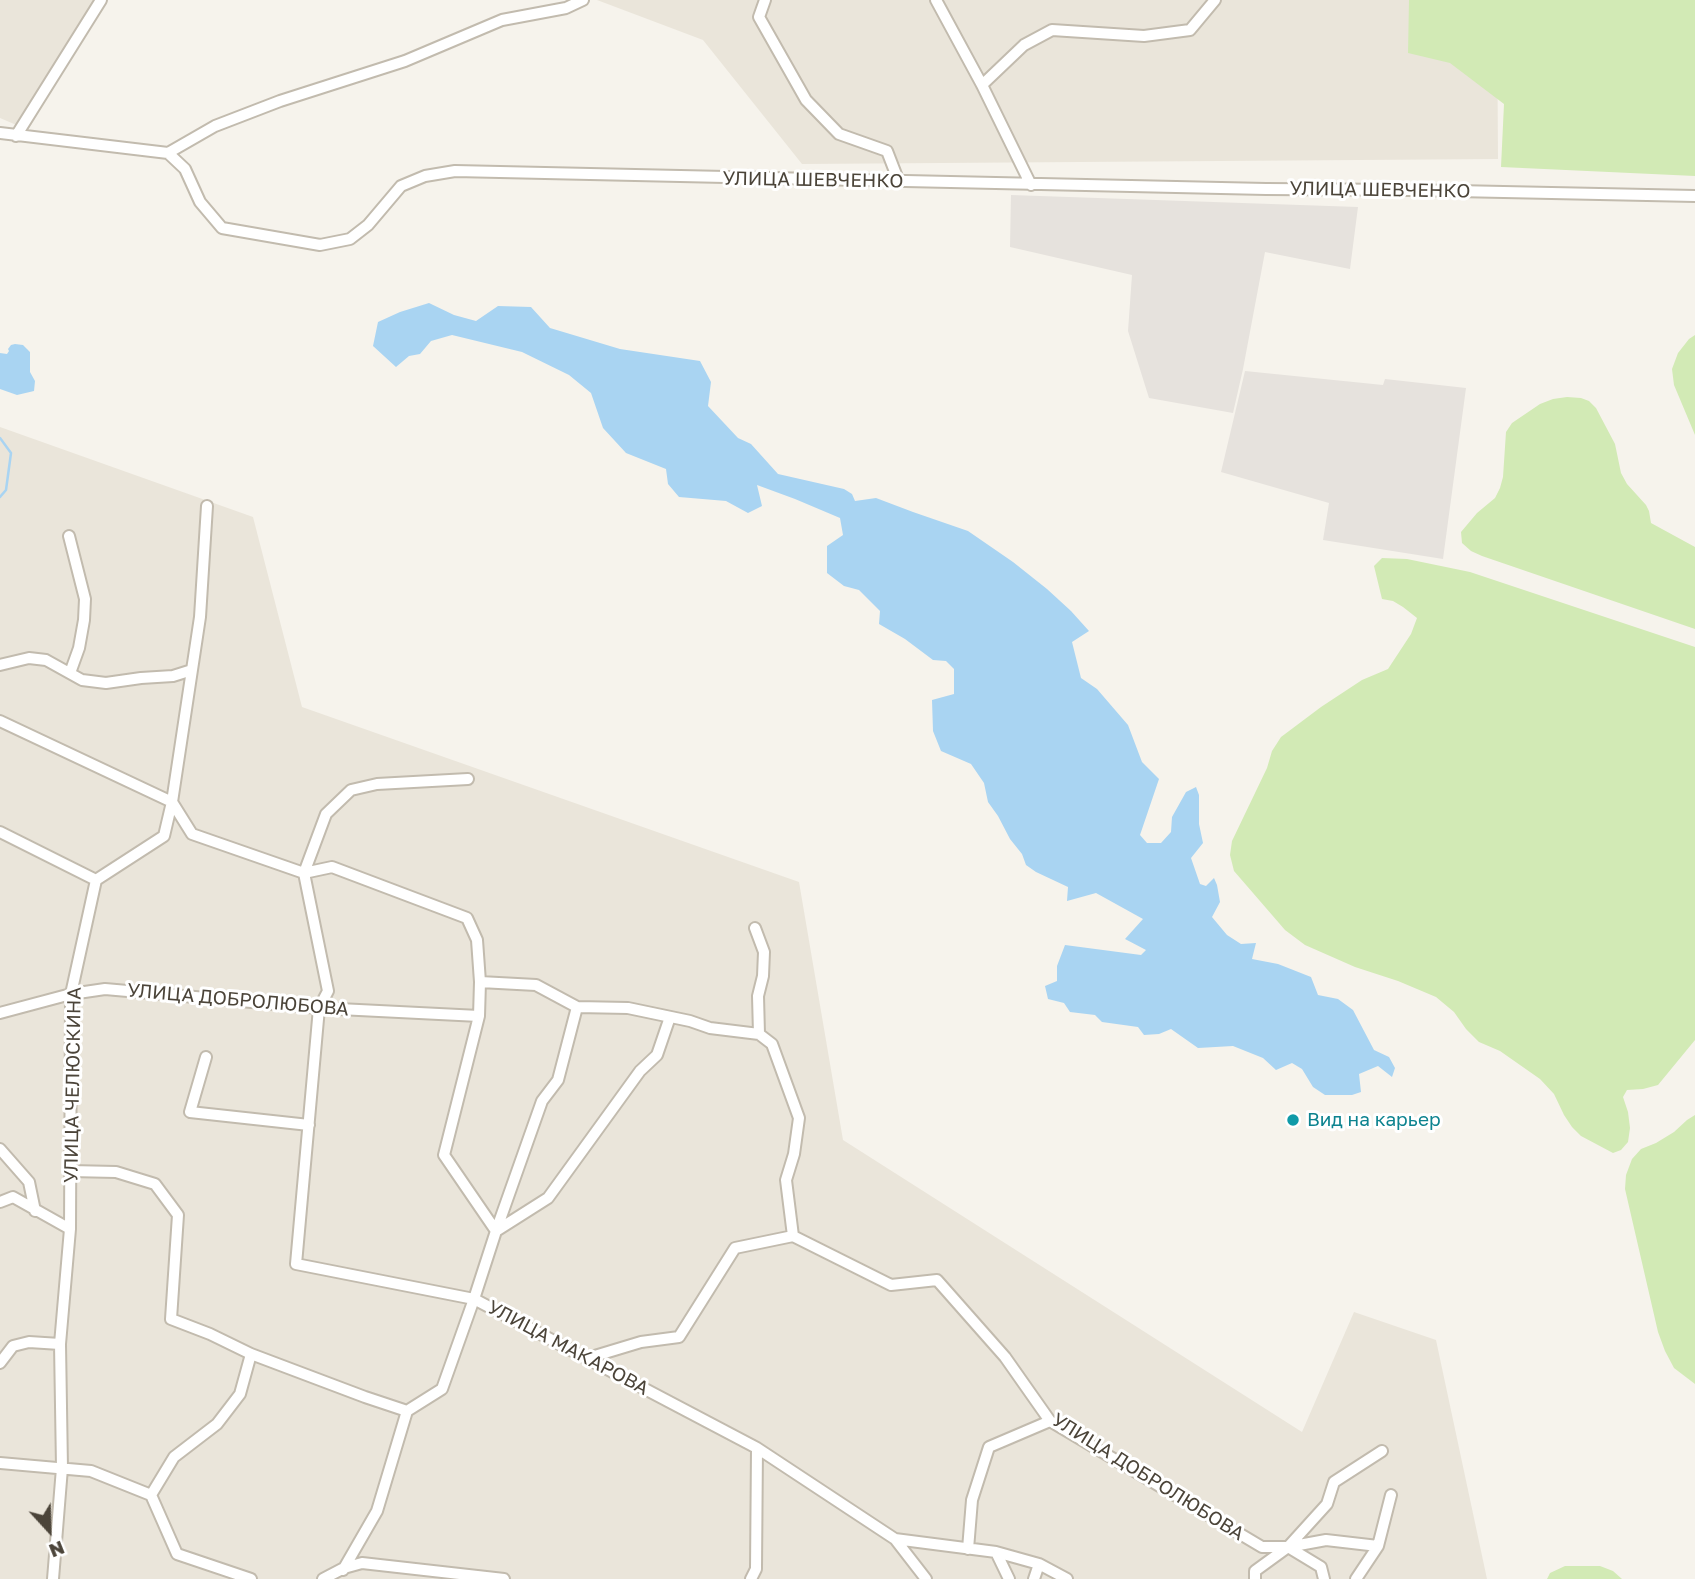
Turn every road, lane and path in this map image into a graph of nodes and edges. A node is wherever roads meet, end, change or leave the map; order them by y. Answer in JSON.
{"nodes":[{"id":1,"x":101,"y":0,"type":"edge"},
{"id":2,"x":583,"y":0,"type":"edge"},
{"id":3,"x":765,"y":0,"type":"edge"},
{"id":4,"x":936,"y":0,"type":"edge"},
{"id":5,"x":1215,"y":0,"type":"edge"},
{"id":6,"x":982,"y":85,"type":"junction"},
{"id":7,"x":0,"y":133,"type":"edge"},
{"id":8,"x":16,"y":136,"type":"junction"},
{"id":9,"x":169,"y":153,"type":"junction"},
{"id":10,"x":899,"y":182,"type":"junction"},
{"id":11,"x":1031,"y":185,"type":"junction"},
{"id":12,"x":1695,"y":196,"type":"edge"},
{"id":13,"x":207,"y":506,"type":"dead end"},
{"id":14,"x":69,"y":536,"type":"dead end"},
{"id":15,"x":0,"y":665,"type":"edge"},
{"id":16,"x":192,"y":670,"type":"junction"},
{"id":17,"x":70,"y":673,"type":"junction"},
{"id":18,"x":0,"y":722,"type":"edge"},
{"id":19,"x":468,"y":779,"type":"dead end"},
{"id":20,"x":172,"y":802,"type":"junction"},
{"id":21,"x":0,"y":832,"type":"edge"},
{"id":22,"x":304,"y":873,"type":"junction"},
{"id":23,"x":96,"y":880,"type":"junction"},
{"id":24,"x":755,"y":928,"type":"dead end"},
{"id":25,"x":480,"y":982,"type":"junction"},
{"id":26,"x":71,"y":994,"type":"junction"},
{"id":27,"x":578,"y":1007,"type":"junction"},
{"id":28,"x":319,"y":1008,"type":"junction"},
{"id":29,"x":0,"y":1013,"type":"edge"},
{"id":30,"x":479,"y":1016,"type":"junction"},
{"id":31,"x":670,"y":1017,"type":"junction"},
{"id":32,"x":759,"y":1034,"type":"junction"},
{"id":33,"x":206,"y":1057,"type":"dead end"},
{"id":34,"x":309,"y":1125,"type":"junction"},
{"id":35,"x":0,"y":1149,"type":"edge"},
{"id":36,"x":70,"y":1171,"type":"junction"},
{"id":37,"x":0,"y":1202,"type":"edge"},
{"id":38,"x":35,"y":1211,"type":"junction"},
{"id":39,"x":70,"y":1229,"type":"junction"},
{"id":40,"x":496,"y":1231,"type":"junction"},
{"id":41,"x":793,"y":1236,"type":"junction"},
{"id":42,"x":474,"y":1299,"type":"junction"},
{"id":43,"x":60,"y":1344,"type":"junction"},
{"id":44,"x":251,"y":1354,"type":"junction"},
{"id":45,"x":588,"y":1358,"type":"junction"},
{"id":46,"x":0,"y":1363,"type":"edge"},
{"id":47,"x":407,"y":1411,"type":"junction"},
{"id":48,"x":1050,"y":1421,"type":"junction"},
{"id":49,"x":757,"y":1448,"type":"junction"},
{"id":50,"x":1382,"y":1451,"type":"dead end"},
{"id":51,"x":0,"y":1463,"type":"edge"},
{"id":52,"x":62,"y":1468,"type":"junction"},
{"id":53,"x":151,"y":1495,"type":"junction"},
{"id":54,"x":1391,"y":1495,"type":"dead end"},
{"id":55,"x":895,"y":1539,"type":"junction"},
{"id":56,"x":1378,"y":1546,"type":"junction"},
{"id":57,"x":1287,"y":1547,"type":"junction"},
{"id":58,"x":968,"y":1549,"type":"junction"},
{"id":59,"x":996,"y":1552,"type":"junction"},
{"id":60,"x":1040,"y":1564,"type":"junction"},
{"id":61,"x":342,"y":1574,"type":"edge"},
{"id":62,"x":53,"y":1579,"type":"edge"},
{"id":63,"x":251,"y":1579,"type":"edge"},
{"id":64,"x":323,"y":1579,"type":"edge"},
{"id":65,"x":504,"y":1579,"type":"edge"},
{"id":66,"x":751,"y":1579,"type":"edge"},
{"id":67,"x":926,"y":1579,"type":"edge"},
{"id":68,"x":1009,"y":1579,"type":"edge"},
{"id":69,"x":1034,"y":1579,"type":"edge"},
{"id":70,"x":1067,"y":1579,"type":"edge"},
{"id":71,"x":1255,"y":1579,"type":"edge"},
{"id":72,"x":1324,"y":1579,"type":"edge"},
{"id":73,"x":1356,"y":1579,"type":"edge"}],
"edges":[{"from":1,"to":8,"type":"street"},
{"from":2,"to":9,"type":"street"},
{"from":3,"to":10,"type":"street"},
{"from":4,"to":6,"type":"street"},
{"from":5,"to":6,"type":"street"},
{"from":6,"to":11,"type":"street"},
{"from":7,"to":8,"type":"street"},
{"from":8,"to":9,"type":"street"},
{"from":9,"to":10,"type":"street","name":"УЛИЦА ШЕВЧЕНКО"},
{"from":10,"to":11,"type":"street","name":"УЛИЦА ШЕВЧЕНКО"},
{"from":11,"to":12,"type":"street","name":"УЛИЦА ШЕВЧЕНКО"},
{"from":13,"to":16,"type":"street"},
{"from":14,"to":17,"type":"street"},
{"from":15,"to":17,"type":"street"},
{"from":16,"to":17,"type":"street"},
{"from":16,"to":20,"type":"street"},
{"from":18,"to":20,"type":"street"},
{"from":19,"to":22,"type":"street"},
{"from":20,"to":22,"type":"street"},
{"from":20,"to":23,"type":"street"},
{"from":21,"to":23,"type":"street"},
{"from":22,"to":25,"type":"street"},
{"from":22,"to":28,"type":"street"},
{"from":23,"to":26,"type":"street","name":"УЛИЦА ЧЕЛЮСКИНА"},
{"from":24,"to":32,"type":"street"},
{"from":25,"to":27,"type":"street"},
{"from":25,"to":30,"type":"street"},
{"from":26,"to":28,"type":"street","name":"УЛИЦА ДОБРОЛЮБОВА"},
{"from":26,"to":29,"type":"street","name":"УЛИЦА ДОБРОЛЮБОВА"},
{"from":26,"to":36,"type":"street","name":"УЛИЦА ЧЕЛЮСКИНА"},
{"from":27,"to":31,"type":"street"},
{"from":27,"to":40,"type":"street"},
{"from":28,"to":30,"type":"street","name":"УЛИЦА ДОБРОЛЮБОВА"},
{"from":28,"to":34,"type":"street"},
{"from":30,"to":40,"type":"street"},
{"from":31,"to":32,"type":"street"},
{"from":31,"to":40,"type":"street"},
{"from":32,"to":41,"type":"street"},
{"from":33,"to":34,"type":"street"},
{"from":34,"to":42,"type":"street"},
{"from":35,"to":38,"type":"street"},
{"from":36,"to":39,"type":"street","name":"УЛИЦА ЧЕЛЮСКИНА"},
{"from":36,"to":44,"type":"street"},
{"from":37,"to":38,"type":"street"},
{"from":38,"to":39,"type":"street"},
{"from":39,"to":43,"type":"street","name":"УЛИЦА ЧЕЛЮСКИНА"},
{"from":40,"to":42,"type":"street"},
{"from":41,"to":45,"type":"street"},
{"from":41,"to":48,"type":"street","name":"УЛИЦА ДОБРОЛЮБОВА"},
{"from":42,"to":45,"type":"street","name":"УЛИЦА МАКАРОВА"},
{"from":42,"to":47,"type":"street","name":"УЛИЦА МАКАРОВА"},
{"from":43,"to":46,"type":"street"},
{"from":43,"to":52,"type":"street","name":"УЛИЦА ЧЕЛЮСКИНА"},
{"from":44,"to":47,"type":"street"},
{"from":44,"to":53,"type":"street"},
{"from":45,"to":49,"type":"street","name":"УЛИЦА МАКАРОВА"},
{"from":47,"to":61,"type":"street"},
{"from":48,"to":57,"type":"street","name":"УЛИЦА ДОБРОЛЮБОВА"},
{"from":48,"to":58,"type":"street"},
{"from":49,"to":55,"type":"street","name":"УЛИЦА МАКАРОВА"},
{"from":49,"to":66,"type":"street"},
{"from":50,"to":57,"type":"street"},
{"from":51,"to":52,"type":"street"},
{"from":52,"to":53,"type":"street"},
{"from":52,"to":62,"type":"street","name":"УЛИЦА ЧЕЛЮСКИНА"},
{"from":53,"to":63,"type":"street"},
{"from":54,"to":56,"type":"street"},
{"from":55,"to":58,"type":"street","name":"УЛИЦА МАКАРОВА"},
{"from":55,"to":67,"type":"street"},
{"from":56,"to":57,"type":"street"},
{"from":56,"to":73,"type":"street"},
{"from":57,"to":71,"type":"street"},
{"from":57,"to":72,"type":"street"},
{"from":58,"to":59,"type":"street","name":"УЛИЦА МАКАРОВА"},
{"from":59,"to":60,"type":"street","name":"УЛИЦА МАКАРОВА"},
{"from":59,"to":68,"type":"street"},
{"from":60,"to":69,"type":"street"},
{"from":60,"to":70,"type":"street","name":"УЛИЦА МАКАРОВА"},
{"from":61,"to":64,"type":"street"},
{"from":61,"to":65,"type":"street"}]}
